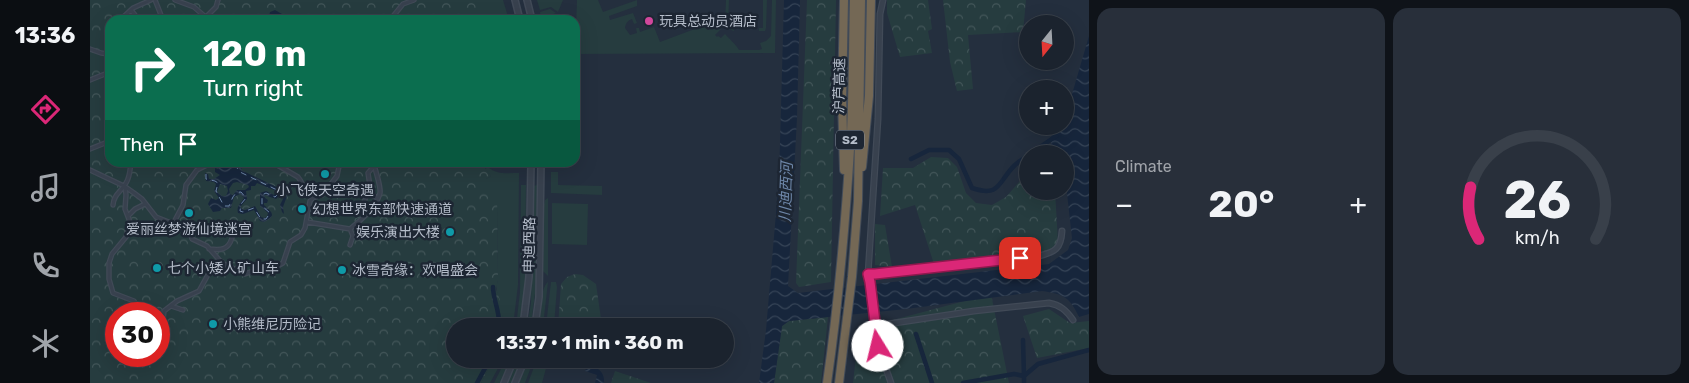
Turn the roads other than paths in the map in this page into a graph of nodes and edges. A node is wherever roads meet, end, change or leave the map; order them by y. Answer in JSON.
{"nodes":[{"id":1,"x":151,"y":0,"type":"edge"},
{"id":2,"x":155,"y":0,"type":"edge"},
{"id":3,"x":175,"y":0,"type":"edge"},
{"id":4,"x":218,"y":0,"type":"edge"},
{"id":5,"x":414,"y":0,"type":"edge"},
{"id":6,"x":515,"y":0,"type":"edge"},
{"id":7,"x":527,"y":0,"type":"edge"},
{"id":8,"x":844,"y":0,"type":"edge"},
{"id":9,"x":854,"y":0,"type":"edge"},
{"id":10,"x":861,"y":0,"type":"edge"},
{"id":11,"x":871,"y":0,"type":"edge"},
{"id":12,"x":883,"y":0,"type":"edge"},
{"id":13,"x":139,"y":2,"type":"edge"},
{"id":14,"x":130,"y":10,"type":"junction"},
{"id":15,"x":125,"y":15,"type":"edge"},
{"id":16,"x":135,"y":15,"type":"edge"},
{"id":17,"x":162,"y":15,"type":"edge"},
{"id":18,"x":203,"y":15,"type":"edge"},
{"id":19,"x":209,"y":15,"type":"edge"},
{"id":20,"x":394,"y":15,"type":"edge"},
{"id":21,"x":519,"y":15,"type":"edge"},
{"id":22,"x":531,"y":15,"type":"edge"},
{"id":23,"x":90,"y":49,"type":"edge"},
{"id":24,"x":105,"y":54,"type":"edge"},
{"id":25,"x":105,"y":74,"type":"edge"},
{"id":26,"x":90,"y":80,"type":"edge"},
{"id":27,"x":105,"y":144,"type":"edge"},
{"id":28,"x":90,"y":148,"type":"edge"},
{"id":29,"x":130,"y":167,"type":"edge"},
{"id":30,"x":203,"y":167,"type":"edge"},
{"id":31,"x":281,"y":167,"type":"edge"},
{"id":32,"x":339,"y":167,"type":"edge"},
{"id":33,"x":372,"y":167,"type":"edge"},
{"id":34,"x":375,"y":167,"type":"edge"},
{"id":35,"x":530,"y":167,"type":"edge"},
{"id":36,"x":540,"y":167,"type":"edge"},
{"id":37,"x":199,"y":169,"type":"joint"},
{"id":38,"x":90,"y":170,"type":"edge"},
{"id":39,"x":124,"y":186,"type":"junction"},
{"id":40,"x":368,"y":193,"type":"junction"},
{"id":41,"x":313,"y":198,"type":"junction"},
{"id":42,"x":377,"y":198,"type":"junction"},
{"id":43,"x":858,"y":201,"type":"junction"},
{"id":44,"x":845,"y":202,"type":"junction"},
{"id":45,"x":113,"y":204,"type":"dead end"},
{"id":46,"x":145,"y":204,"type":"junction"},
{"id":47,"x":129,"y":215,"type":"junction"},
{"id":48,"x":366,"y":215,"type":"junction"},
{"id":49,"x":307,"y":222,"type":"junction"},
{"id":50,"x":173,"y":224,"type":"junction"},
{"id":51,"x":350,"y":229,"type":"junction"},
{"id":52,"x":1062,"y":231,"type":"dead end"},
{"id":53,"x":232,"y":238,"type":"dead end"},
{"id":54,"x":350,"y":246,"type":"dead end"},
{"id":55,"x":209,"y":248,"type":"junction"},
{"id":56,"x":222,"y":262,"type":"junction"},
{"id":57,"x":868,"y":274,"type":"junction"},
{"id":58,"x":134,"y":302,"type":"edge"},
{"id":59,"x":171,"y":306,"type":"joint"},
{"id":60,"x":183,"y":310,"type":"dead end"},
{"id":61,"x":524,"y":318,"type":"edge"},
{"id":62,"x":536,"y":318,"type":"edge"},
{"id":63,"x":1073,"y":320,"type":"dead end"},
{"id":64,"x":875,"y":326,"type":"junction"},
{"id":65,"x":510,"y":368,"type":"edge"},
{"id":66,"x":522,"y":368,"type":"edge"},
{"id":67,"x":504,"y":383,"type":"edge"},
{"id":68,"x":515,"y":383,"type":"edge"},
{"id":69,"x":827,"y":383,"type":"edge"},
{"id":70,"x":839,"y":383,"type":"edge"},
{"id":71,"x":891,"y":383,"type":"edge"}],
"edges":[{"from":1,"to":13,"type":"street"},
{"from":2,"to":17,"type":"street"},
{"from":3,"to":18,"type":"street"},
{"from":4,"to":19,"type":"street"},
{"from":5,"to":20,"type":"street"},
{"from":6,"to":21,"type":"street"},
{"from":7,"to":22,"type":"street"},
{"from":8,"to":44,"type":"highway","name":"沪芦高速","number":"S2"},
{"from":9,"to":44,"type":"highway","name":"沪芦高速","number":"S2"},
{"from":10,"to":43,"type":"highway","name":"沪芦高速","number":"S2"},
{"from":11,"to":43,"type":"highway","name":"沪芦高速","number":"S2"},
{"from":12,"to":57,"type":"street"},
{"from":13,"to":14,"type":"street"},
{"from":14,"to":15,"type":"street"},
{"from":14,"to":16,"type":"street"},
{"from":23,"to":24,"type":"street"},
{"from":25,"to":26,"type":"street"},
{"from":27,"to":28,"type":"street"},
{"from":29,"to":39,"type":"street"},
{"from":30,"to":37,"type":"street"},
{"from":31,"to":41,"type":"street"},
{"from":32,"to":41,"type":"street"},
{"from":33,"to":40,"type":"street"},
{"from":34,"to":42,"type":"street"},
{"from":35,"to":61,"type":"street","name":"申迪西路"},
{"from":36,"to":62,"type":"street","name":"申迪西路"},
{"from":37,"to":50,"type":"street"},
{"from":38,"to":39,"type":"street"},
{"from":39,"to":45,"type":"street"},
{"from":39,"to":46,"type":"street"},
{"from":39,"to":47,"type":"street"},
{"from":40,"to":42,"type":"street"},
{"from":40,"to":48,"type":"street"},
{"from":41,"to":49,"type":"street"},
{"from":42,"to":48,"type":"street"},
{"from":43,"to":70,"type":"highway","name":"沪芦高速","number":"S2"},
{"from":44,"to":69,"type":"highway","name":"沪芦高速","number":"S2"},
{"from":46,"to":47,"type":"street"},
{"from":46,"to":50,"type":"street"},
{"from":47,"to":58,"type":"street"},
{"from":48,"to":51,"type":"street"},
{"from":49,"to":51,"type":"street"},
{"from":49,"to":56,"type":"street"},
{"from":50,"to":55,"type":"street"},
{"from":51,"to":54,"type":"street"},
{"from":52,"to":57,"type":"street"},
{"from":53,"to":55,"type":"street"},
{"from":55,"to":56,"type":"street"},
{"from":56,"to":59,"type":"street"},
{"from":57,"to":64,"type":"street"},
{"from":59,"to":60,"type":"street"},
{"from":63,"to":64,"type":"street"},
{"from":64,"to":71,"type":"street"},
{"from":65,"to":67,"type":"street"},
{"from":66,"to":68,"type":"street"}]}
